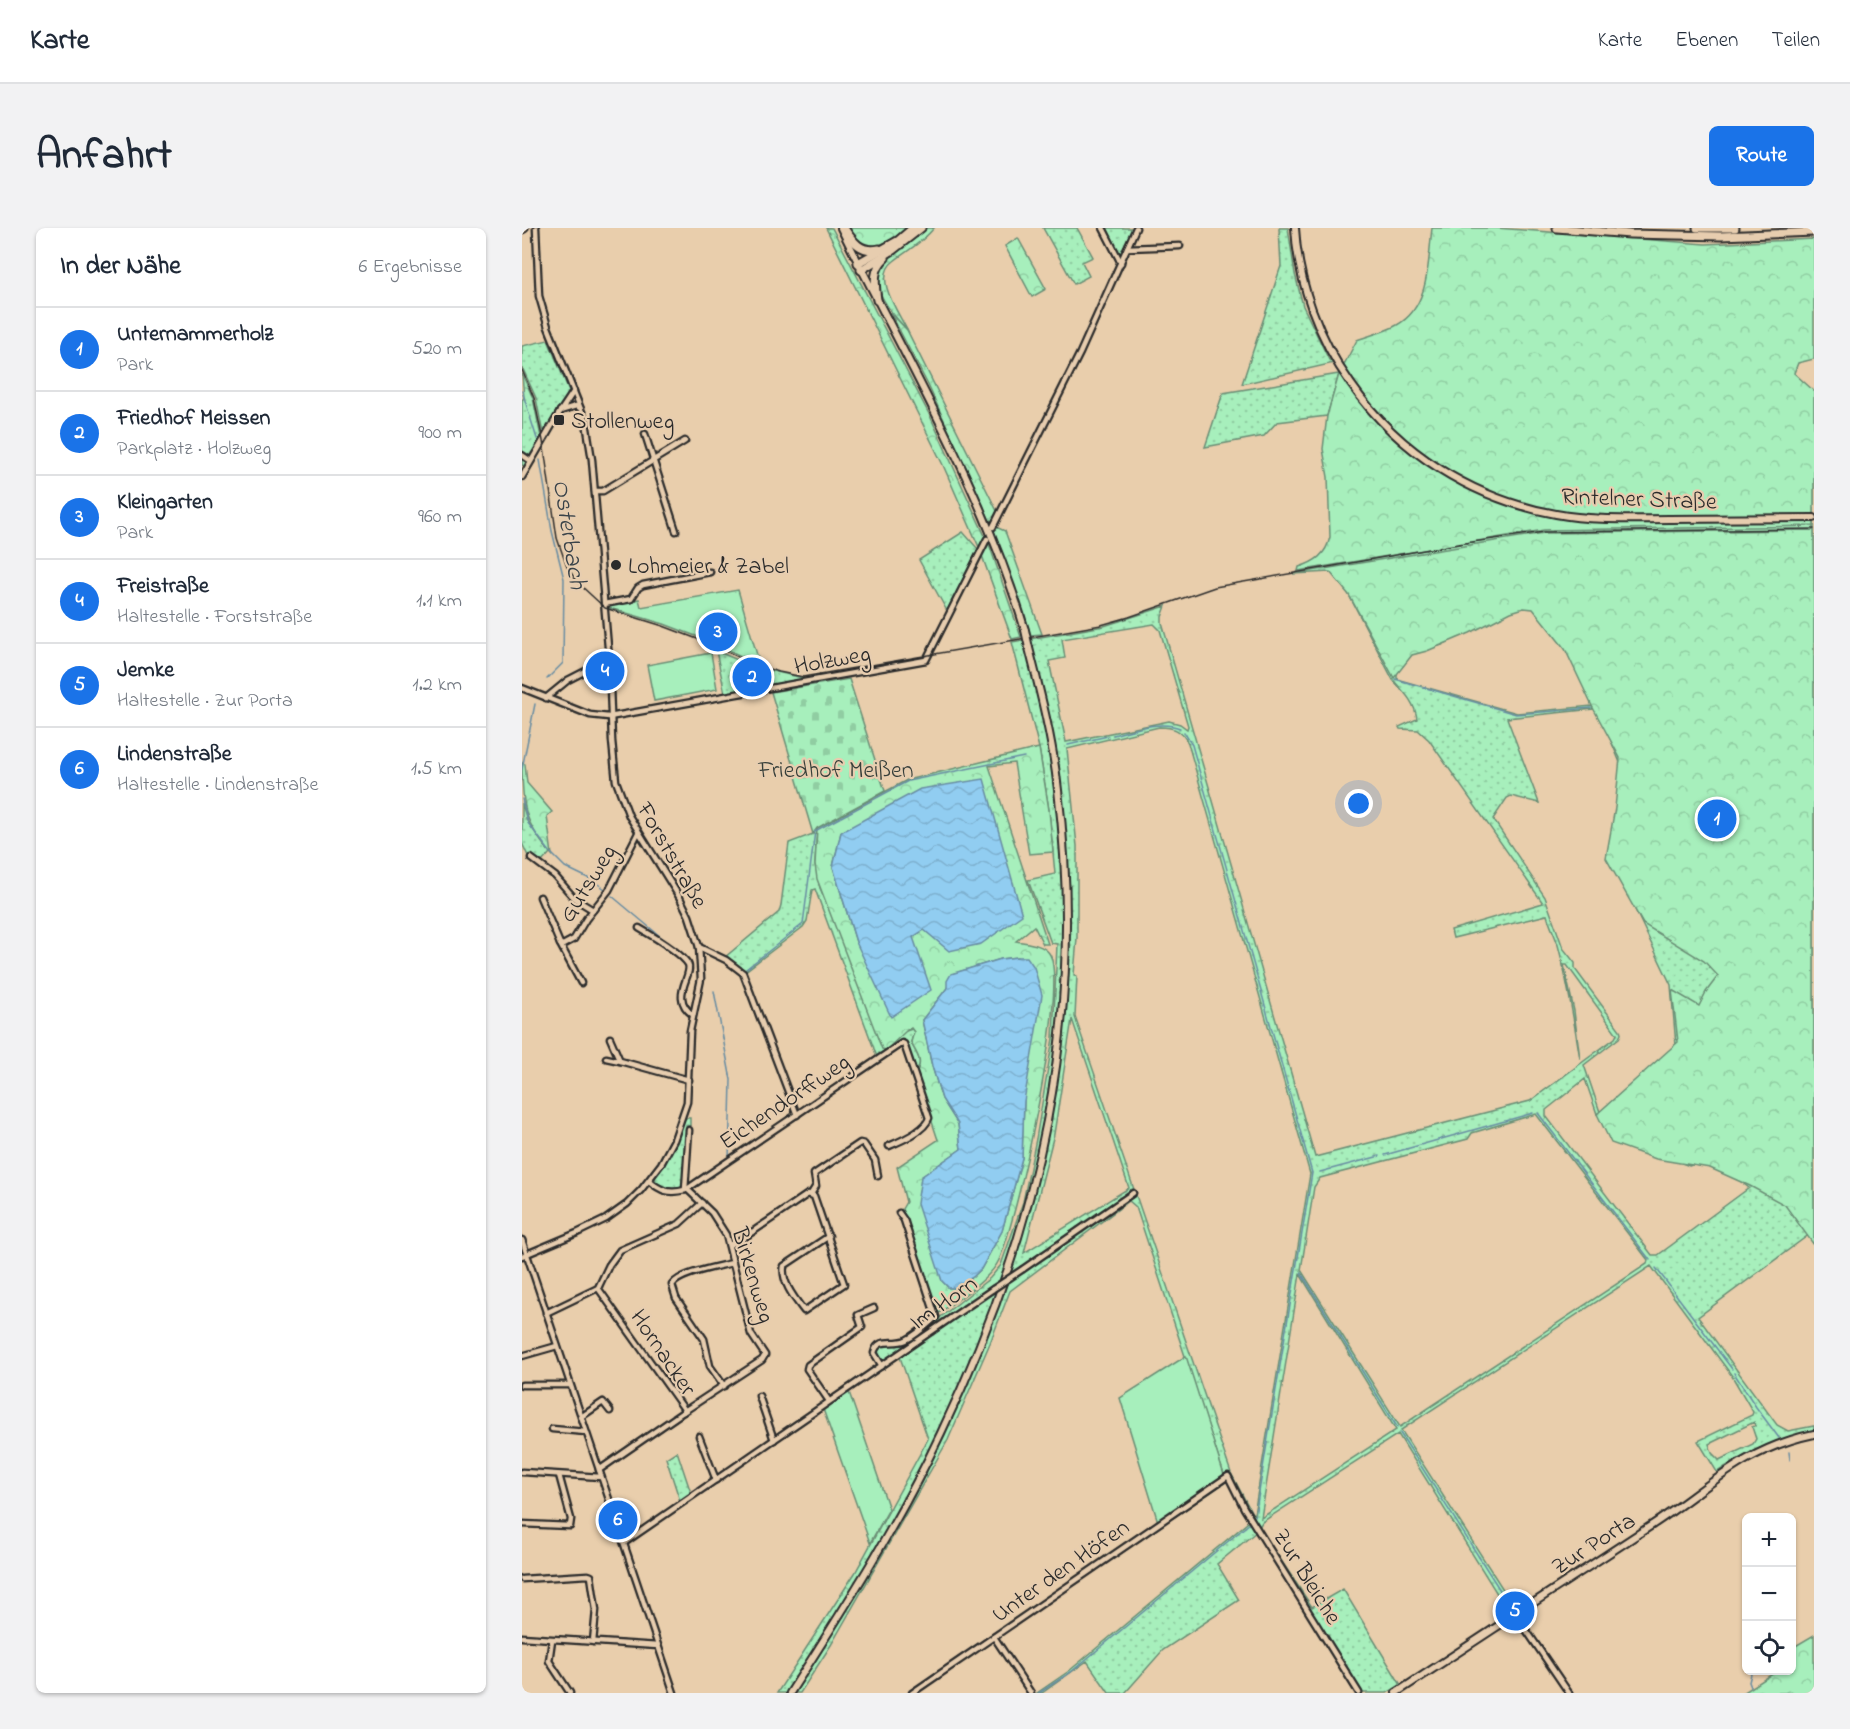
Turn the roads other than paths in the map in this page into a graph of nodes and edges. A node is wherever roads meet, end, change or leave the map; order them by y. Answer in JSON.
{"nodes":[{"id":1,"x":536,"y":228,"type":"edge"},
{"id":2,"x":842,"y":228,"type":"edge"},
{"id":3,"x":913,"y":228,"type":"edge"},
{"id":4,"x":921,"y":228,"type":"edge"},
{"id":5,"x":1103,"y":228,"type":"edge"},
{"id":6,"x":1136,"y":228,"type":"edge"},
{"id":7,"x":1295,"y":228,"type":"edge"},
{"id":8,"x":1557,"y":228,"type":"edge"},
{"id":9,"x":1697,"y":228,"type":"edge"},
{"id":10,"x":1735,"y":228,"type":"edge"},
{"id":11,"x":1814,"y":232,"type":"edge"},
{"id":12,"x":1180,"y":246,"type":"dead end"},
{"id":13,"x":892,"y":248,"type":"junction"},
{"id":14,"x":1127,"y":248,"type":"junction"},
{"id":15,"x":1122,"y":263,"type":"junction"},
{"id":16,"x":860,"y":266,"type":"junction"},
{"id":17,"x":877,"y":300,"type":"junction"},
{"id":18,"x":574,"y":391,"type":"junction"},
{"id":19,"x":580,"y":408,"type":"junction"},
{"id":20,"x":560,"y":411,"type":"junction"},
{"id":21,"x":645,"y":434,"type":"dead end"},
{"id":22,"x":685,"y":441,"type":"dead end"},
{"id":23,"x":522,"y":454,"type":"edge"},
{"id":24,"x":531,"y":461,"type":"junction"},
{"id":25,"x":654,"y":461,"type":"junction"},
{"id":26,"x":524,"y":469,"type":"edge"},
{"id":27,"x":522,"y":477,"type":"edge"},
{"id":28,"x":595,"y":490,"type":"junction"},
{"id":29,"x":1814,"y":518,"type":"edge"},
{"id":30,"x":993,"y":526,"type":"dead end"},
{"id":31,"x":676,"y":531,"type":"dead end"},
{"id":32,"x":987,"y":539,"type":"dead end"},
{"id":33,"x":710,"y":572,"type":"dead end"},
{"id":34,"x":604,"y":604,"type":"junction"},
{"id":35,"x":609,"y":659,"type":"junction"},
{"id":36,"x":522,"y":688,"type":"edge"},
{"id":37,"x":546,"y":698,"type":"junction"},
{"id":38,"x":611,"y":717,"type":"junction"},
{"id":39,"x":638,"y":833,"type":"junction"},
{"id":40,"x":531,"y":858,"type":"dead end"},
{"id":41,"x":540,"y":897,"type":"dead end"},
{"id":42,"x":593,"y":910,"type":"junction"},
{"id":43,"x":639,"y":928,"type":"dead end"},
{"id":44,"x":560,"y":944,"type":"junction"},
{"id":45,"x":699,"y":947,"type":"junction"},
{"id":46,"x":581,"y":983,"type":"dead end"},
{"id":47,"x":693,"y":1015,"type":"junction"},
{"id":48,"x":609,"y":1038,"type":"dead end"},
{"id":49,"x":606,"y":1058,"type":"dead end"},
{"id":50,"x":620,"y":1061,"type":"junction"},
{"id":51,"x":689,"y":1080,"type":"junction"},
{"id":52,"x":797,"y":1115,"type":"junction"},
{"id":53,"x":688,"y":1130,"type":"dead end"},
{"id":54,"x":889,"y":1146,"type":"dead end"},
{"id":55,"x":878,"y":1176,"type":"dead end"},
{"id":56,"x":649,"y":1181,"type":"junction"},
{"id":57,"x":686,"y":1190,"type":"junction"},
{"id":58,"x":811,"y":1194,"type":"junction"},
{"id":59,"x":1133,"y":1194,"type":"dead end"},
{"id":60,"x":702,"y":1203,"type":"junction"},
{"id":61,"x":899,"y":1213,"type":"dead end"},
{"id":62,"x":829,"y":1236,"type":"junction"},
{"id":63,"x":522,"y":1240,"type":"edge"},
{"id":64,"x":729,"y":1245,"type":"junction"},
{"id":65,"x":524,"y":1255,"type":"edge"},
{"id":66,"x":732,"y":1263,"type":"junction"},
{"id":67,"x":598,"y":1288,"type":"junction"},
{"id":68,"x":874,"y":1308,"type":"dead end"},
{"id":69,"x":546,"y":1313,"type":"junction"},
{"id":70,"x":557,"y":1346,"type":"junction"},
{"id":71,"x":522,"y":1356,"type":"edge"},
{"id":72,"x":882,"y":1366,"type":"junction"},
{"id":73,"x":522,"y":1385,"type":"edge"},
{"id":74,"x":570,"y":1385,"type":"junction"},
{"id":75,"x":724,"y":1386,"type":"junction"},
{"id":76,"x":759,"y":1396,"type":"dead end"},
{"id":77,"x":830,"y":1401,"type":"junction"},
{"id":78,"x":610,"y":1411,"type":"dead end"},
{"id":79,"x":684,"y":1412,"type":"junction"},
{"id":80,"x":581,"y":1417,"type":"junction"},
{"id":81,"x":552,"y":1429,"type":"dead end"},
{"id":82,"x":586,"y":1432,"type":"junction"},
{"id":83,"x":1814,"y":1434,"type":"edge"},
{"id":84,"x":699,"y":1436,"type":"dead end"},
{"id":85,"x":774,"y":1440,"type":"junction"},
{"id":86,"x":599,"y":1470,"type":"junction"},
{"id":87,"x":522,"y":1472,"type":"edge"},
{"id":88,"x":559,"y":1474,"type":"junction"},
{"id":89,"x":1228,"y":1476,"type":"joint"},
{"id":90,"x":601,"y":1478,"type":"junction"},
{"id":91,"x":716,"y":1479,"type":"junction"},
{"id":92,"x":522,"y":1524,"type":"edge"},
{"id":93,"x":624,"y":1543,"type":"junction"},
{"id":94,"x":522,"y":1579,"type":"edge"},
{"id":95,"x":1516,"y":1615,"type":"junction"},
{"id":96,"x":522,"y":1637,"type":"edge"},
{"id":97,"x":994,"y":1637,"type":"junction"},
{"id":98,"x":552,"y":1640,"type":"junction"},
{"id":99,"x":593,"y":1642,"type":"junction"},
{"id":100,"x":658,"y":1646,"type":"junction"},
{"id":101,"x":570,"y":1693,"type":"edge"},
{"id":102,"x":674,"y":1693,"type":"edge"},
{"id":103,"x":790,"y":1693,"type":"edge"},
{"id":104,"x":912,"y":1693,"type":"edge"},
{"id":105,"x":1031,"y":1693,"type":"edge"},
{"id":106,"x":1359,"y":1693,"type":"edge"},
{"id":107,"x":1396,"y":1693,"type":"edge"},
{"id":108,"x":1569,"y":1693,"type":"edge"}],
"edges":[{"from":1,"to":18,"type":"street","name":"Forststraße"},
{"from":2,"to":13,"type":"highway"},
{"from":2,"to":16,"type":"main road"},
{"from":3,"to":13,"type":"highway"},
{"from":4,"to":13,"type":"highway"},
{"from":5,"to":15,"type":"street"},
{"from":6,"to":14,"type":"street"},
{"from":7,"to":29,"type":"main road","name":"Rintelner Straße"},
{"from":8,"to":11,"type":"highway"},
{"from":9,"to":10,"type":"highway"},
{"from":12,"to":14,"type":"street"},
{"from":13,"to":16,"type":"highway"},
{"from":13,"to":17,"type":"highway"},
{"from":14,"to":15,"type":"street"},
{"from":15,"to":30,"type":"street"},
{"from":16,"to":17,"type":"main road"},
{"from":17,"to":103,"type":"main road","bridge":true},
{"from":18,"to":19,"type":"street","name":"Forststraße"},
{"from":18,"to":20,"type":"street"},
{"from":19,"to":20,"type":"street"},
{"from":19,"to":28,"type":"street","name":"Forststraße"},
{"from":20,"to":24,"type":"street"},
{"from":21,"to":25,"type":"street"},
{"from":22,"to":25,"type":"street"},
{"from":23,"to":24,"type":"street"},
{"from":24,"to":26,"type":"street"},
{"from":25,"to":28,"type":"street"},
{"from":25,"to":31,"type":"street"},
{"from":26,"to":27,"type":"street"},
{"from":28,"to":34,"type":"street","name":"Forststraße"},
{"from":32,"to":38,"type":"street","name":"Holzweg"},
{"from":33,"to":34,"type":"street"},
{"from":34,"to":35,"type":"street","name":"Forststraße"},
{"from":35,"to":37,"type":"street"},
{"from":35,"to":38,"type":"street","name":"Forststraße"},
{"from":36,"to":37,"type":"street"},
{"from":37,"to":38,"type":"street"},
{"from":38,"to":39,"type":"street","name":"Forststraße"},
{"from":39,"to":42,"type":"street","name":"Gutsweg"},
{"from":39,"to":45,"type":"street","name":"Forststraße"},
{"from":40,"to":42,"type":"street"},
{"from":41,"to":44,"type":"street"},
{"from":42,"to":44,"type":"street","name":"Gutsweg"},
{"from":43,"to":47,"type":"street"},
{"from":44,"to":46,"type":"street"},
{"from":45,"to":47,"type":"street","name":"Forststraße"},
{"from":45,"to":52,"type":"street"},
{"from":47,"to":51,"type":"street","name":"Forststraße"},
{"from":48,"to":50,"type":"street"},
{"from":49,"to":50,"type":"street"},
{"from":50,"to":51,"type":"street"},
{"from":51,"to":56,"type":"street","name":"Forststraße"},
{"from":52,"to":54,"type":"street","name":"Eichendorffweg"},
{"from":52,"to":57,"type":"street","name":"Eichendorffweg"},
{"from":53,"to":57,"type":"street"},
{"from":55,"to":58,"type":"street"},
{"from":56,"to":57,"type":"street"},
{"from":56,"to":65,"type":"street","name":"Forststraße"},
{"from":57,"to":60,"type":"street","name":"Birkenweg"},
{"from":58,"to":62,"type":"street"},
{"from":58,"to":64,"type":"street"},
{"from":59,"to":72,"type":"street","name":"Im Horn","bridge":true},
{"from":60,"to":64,"type":"street","name":"Birkenweg"},
{"from":60,"to":67,"type":"street"},
{"from":61,"to":72,"type":"street"},
{"from":62,"to":62,"type":"street"},
{"from":63,"to":65,"type":"street"},
{"from":64,"to":66,"type":"street","name":"Birkenweg"},
{"from":65,"to":69,"type":"street"},
{"from":66,"to":75,"type":"street","name":"Birkenweg"},
{"from":66,"to":75,"type":"street"},
{"from":67,"to":69,"type":"street"},
{"from":67,"to":79,"type":"street","name":"Hornacker"},
{"from":68,"to":77,"type":"street"},
{"from":69,"to":70,"type":"street"},
{"from":70,"to":71,"type":"street"},
{"from":70,"to":74,"type":"street"},
{"from":72,"to":77,"type":"street","name":"Im Horn"},
{"from":73,"to":74,"type":"street"},
{"from":74,"to":80,"type":"street"},
{"from":75,"to":79,"type":"street","name":"Birkenweg"},
{"from":76,"to":85,"type":"street"},
{"from":77,"to":85,"type":"street","name":"Im Horn"},
{"from":78,"to":80,"type":"street"},
{"from":79,"to":86,"type":"street","name":"Hornacker"},
{"from":80,"to":82,"type":"street"},
{"from":81,"to":82,"type":"street"},
{"from":82,"to":86,"type":"street"},
{"from":83,"to":95,"type":"main road","name":"Zur Porta"},
{"from":84,"to":91,"type":"street"},
{"from":85,"to":91,"type":"street","name":"Im Horn"},
{"from":86,"to":90,"type":"street"},
{"from":87,"to":88,"type":"street"},
{"from":88,"to":90,"type":"street"},
{"from":88,"to":92,"type":"street"},
{"from":89,"to":97,"type":"street","name":"Unter den Höfen"},
{"from":89,"to":106,"type":"street","name":"Zur Bleiche"},
{"from":90,"to":93,"type":"street"},
{"from":91,"to":93,"type":"street","name":"Im Horn"},
{"from":93,"to":100,"type":"street"},
{"from":94,"to":99,"type":"street"},
{"from":95,"to":107,"type":"main road","name":"Zur Porta"},
{"from":95,"to":108,"type":"street"},
{"from":96,"to":98,"type":"street"},
{"from":97,"to":104,"type":"street","name":"Unter den Höfen"},
{"from":97,"to":105,"type":"street"},
{"from":98,"to":99,"type":"street"},
{"from":98,"to":101,"type":"street"},
{"from":99,"to":100,"type":"street"},
{"from":100,"to":102,"type":"street"}]}
